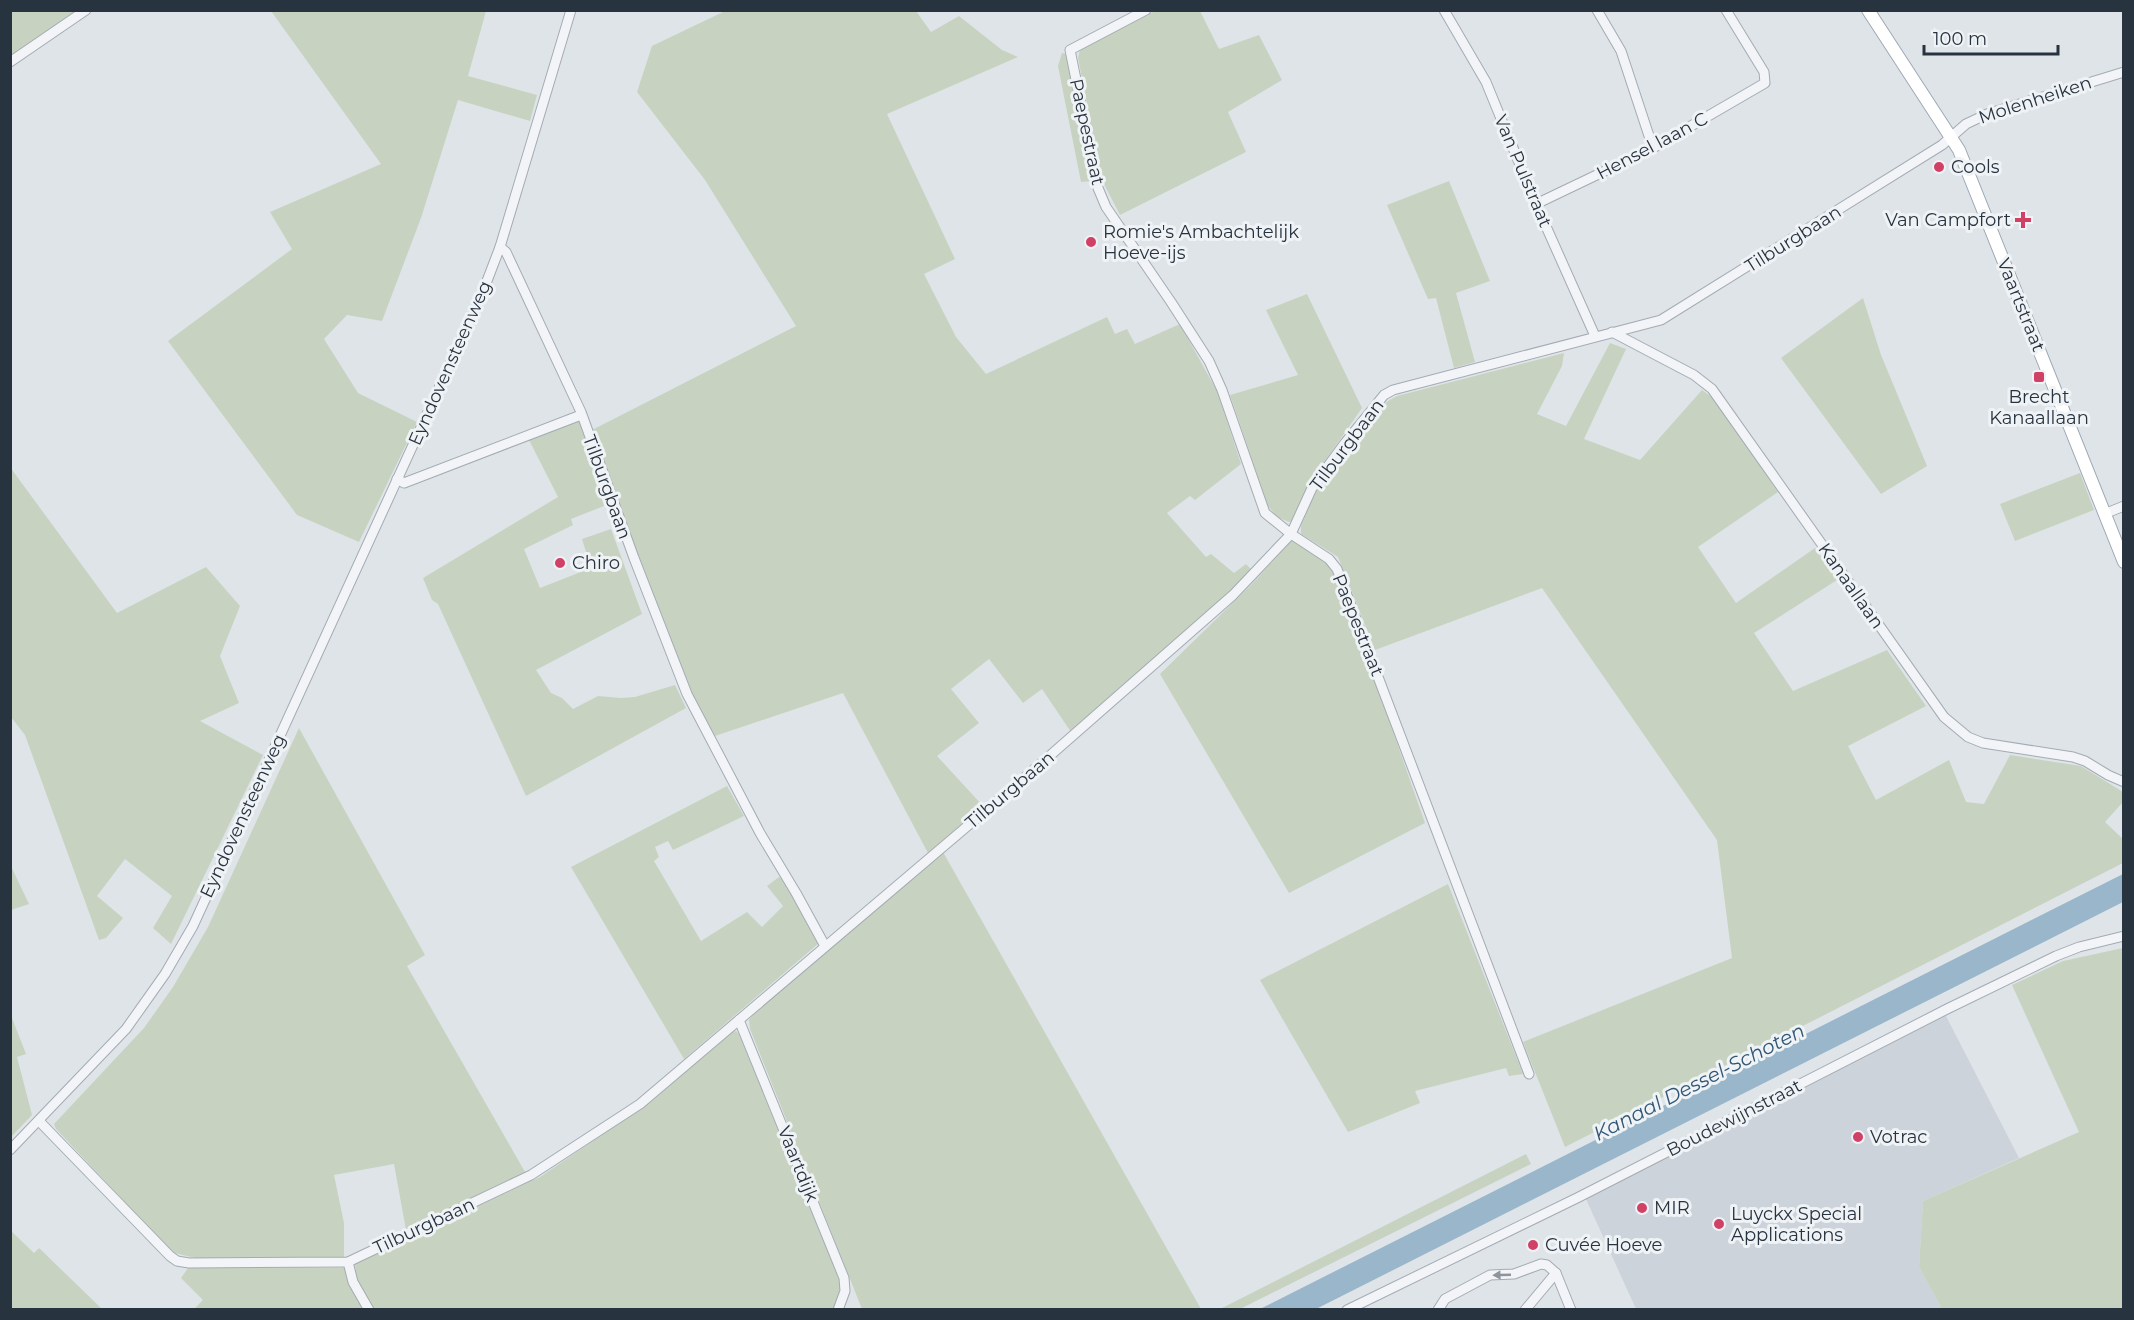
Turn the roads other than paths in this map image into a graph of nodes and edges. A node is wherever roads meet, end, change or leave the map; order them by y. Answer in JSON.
{"nodes":[{"id":1,"x":86,"y":10,"type":"edge"},
{"id":2,"x":571,"y":10,"type":"edge"},
{"id":3,"x":1146,"y":10,"type":"edge"},
{"id":4,"x":1444,"y":10,"type":"edge"},
{"id":5,"x":1597,"y":10,"type":"edge"},
{"id":6,"x":1726,"y":10,"type":"edge"},
{"id":7,"x":1868,"y":10,"type":"edge"},
{"id":8,"x":10,"y":62,"type":"edge"},
{"id":9,"x":2124,"y":72,"type":"edge"},
{"id":10,"x":1950,"y":136,"type":"junction"},
{"id":11,"x":1653,"y":148,"type":"junction"},
{"id":12,"x":1536,"y":204,"type":"junction"},
{"id":13,"x":500,"y":246,"type":"junction"},
{"id":14,"x":1612,"y":332,"type":"junction"},
{"id":15,"x":1595,"y":336,"type":"junction"},
{"id":16,"x":581,"y":415,"type":"junction"},
{"id":17,"x":397,"y":479,"type":"junction"},
{"id":18,"x":2124,"y":506,"type":"edge"},
{"id":19,"x":2104,"y":514,"type":"junction"},
{"id":20,"x":1291,"y":534,"type":"junction"},
{"id":21,"x":2124,"y":562,"type":"edge"},
{"id":22,"x":2124,"y":782,"type":"edge"},
{"id":23,"x":2124,"y":936,"type":"edge"},
{"id":24,"x":825,"y":946,"type":"junction"},
{"id":25,"x":739,"y":1020,"type":"junction"},
{"id":26,"x":1529,"y":1074,"type":"dead end"},
{"id":27,"x":39,"y":1121,"type":"junction"},
{"id":28,"x":10,"y":1150,"type":"edge"},
{"id":29,"x":348,"y":1262,"type":"junction"},
{"id":30,"x":1556,"y":1273,"type":"junction"},
{"id":31,"x":369,"y":1310,"type":"edge"},
{"id":32,"x":838,"y":1310,"type":"edge"},
{"id":33,"x":1347,"y":1310,"type":"edge"},
{"id":34,"x":1438,"y":1310,"type":"edge"},
{"id":35,"x":1526,"y":1310,"type":"edge"},
{"id":36,"x":1571,"y":1310,"type":"edge"}],
"edges":[{"from":1,"to":8,"type":"street"},
{"from":2,"to":13,"type":"street","name":"Eyndovensteenweg"},
{"from":3,"to":20,"type":"street","name":"Paepestraat"},
{"from":4,"to":12,"type":"street","name":"Van Pulstraat"},
{"from":5,"to":11,"type":"street"},
{"from":6,"to":11,"type":"street","name":"Hensel laan C"},
{"from":7,"to":10,"type":"main road","name":"Vaartstraat"},
{"from":9,"to":10,"type":"street","name":"Molenheiken"},
{"from":10,"to":14,"type":"street","name":"Tilburgbaan"},
{"from":10,"to":19,"type":"main road","name":"Vaartstraat"},
{"from":11,"to":12,"type":"street","name":"Hensel laan C"},
{"from":12,"to":15,"type":"street","name":"Van Pulstraat"},
{"from":13,"to":16,"type":"street","name":"Eyndovensteenweg"},
{"from":13,"to":17,"type":"street","name":"Eyndovensteenweg"},
{"from":14,"to":15,"type":"street","name":"Tilburgbaan"},
{"from":14,"to":22,"type":"street","name":"Kanaallaan"},
{"from":15,"to":20,"type":"street","name":"Tilburgbaan"},
{"from":16,"to":17,"type":"street","name":"Eyndovensteenweg"},
{"from":16,"to":24,"type":"street","name":"Tilburgbaan"},
{"from":17,"to":27,"type":"street","name":"Eyndovensteenweg"},
{"from":18,"to":19,"type":"street"},
{"from":19,"to":21,"type":"main road","name":"Vaartstraat"},
{"from":20,"to":24,"type":"street","name":"Tilburgbaan"},
{"from":20,"to":26,"type":"street","name":"Paepestraat"},
{"from":23,"to":33,"type":"street","name":"Boudewijnstraat"},
{"from":24,"to":25,"type":"street","name":"Tilburgbaan"},
{"from":25,"to":29,"type":"street","name":"Tilburgbaan"},
{"from":25,"to":32,"type":"street","name":"Vaartdijk"},
{"from":27,"to":28,"type":"street"},
{"from":27,"to":29,"type":"street","name":"Tilburgbaan"},
{"from":29,"to":31,"type":"street"},
{"from":30,"to":34,"type":"street","one_way":true},
{"from":30,"to":35,"type":"street"},
{"from":30,"to":36,"type":"street"}]}
